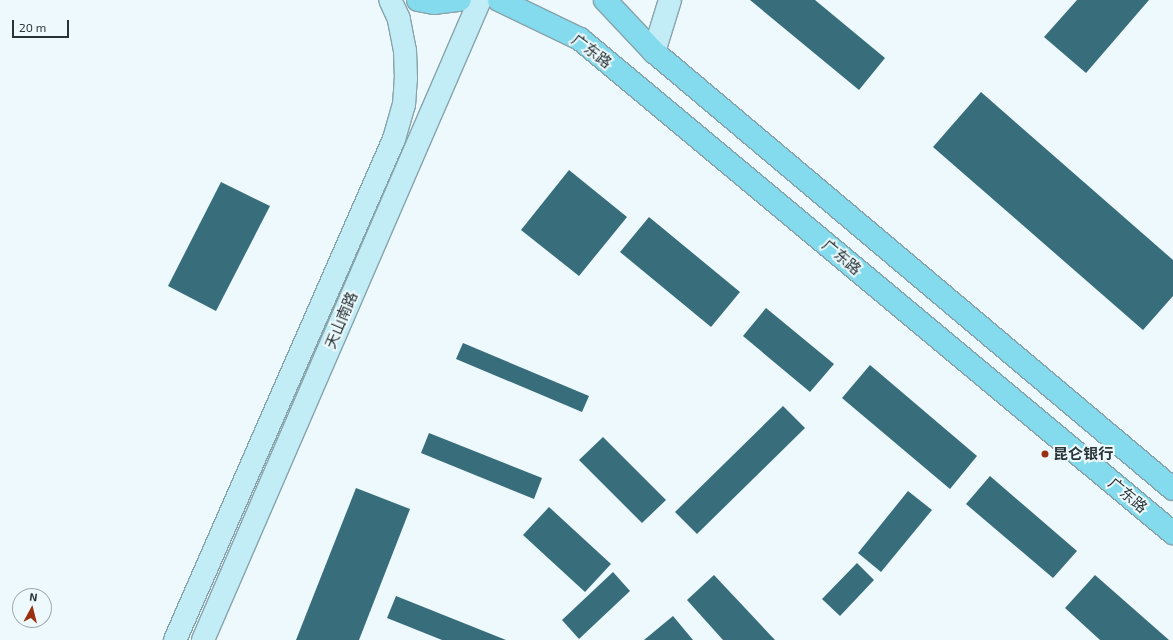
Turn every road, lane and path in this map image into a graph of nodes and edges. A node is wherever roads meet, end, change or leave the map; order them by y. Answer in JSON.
{"nodes":[{"id":1,"x":390,"y":0,"type":"edge"},
{"id":2,"x":418,"y":0,"type":"edge"},
{"id":3,"x":460,"y":0,"type":"edge"},
{"id":4,"x":480,"y":0,"type":"edge"},
{"id":5,"x":499,"y":0,"type":"edge"},
{"id":6,"x":605,"y":0,"type":"edge"},
{"id":7,"x":670,"y":0,"type":"edge"},
{"id":8,"x":654,"y":52,"type":"junction"},
{"id":9,"x":1173,"y":489,"type":"edge"},
{"id":10,"x":1173,"y":533,"type":"edge"},
{"id":11,"x":175,"y":640,"type":"edge"},
{"id":12,"x":203,"y":640,"type":"edge"}],
"edges":[{"from":1,"to":11,"type":"main road"},
{"from":2,"to":3,"type":"main road"},
{"from":4,"to":12,"type":"main road","name":"天山南路"},
{"from":5,"to":10,"type":"main road","name":"广东路"},
{"from":6,"to":8,"type":"main road"},
{"from":7,"to":8,"type":"main road"},
{"from":8,"to":9,"type":"main road"}]}
